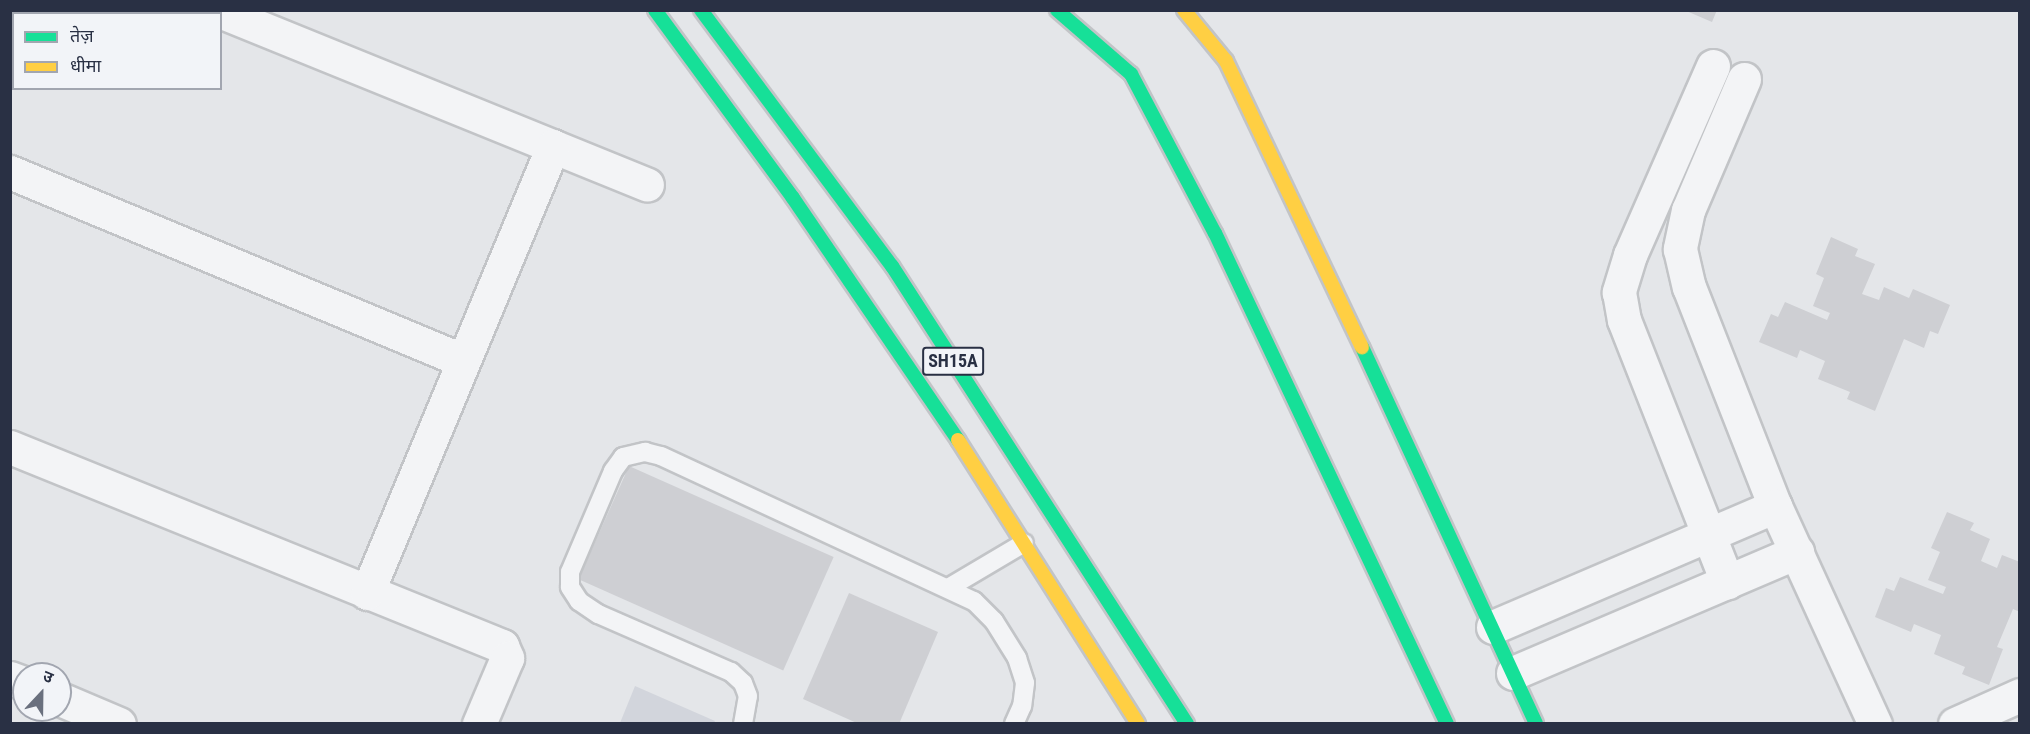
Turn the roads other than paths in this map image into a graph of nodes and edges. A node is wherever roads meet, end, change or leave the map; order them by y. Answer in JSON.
{"nodes":[{"id":1,"x":655,"y":10,"type":"edge"},
{"id":2,"x":701,"y":10,"type":"edge"},
{"id":3,"x":1057,"y":10,"type":"edge"},
{"id":4,"x":1184,"y":10,"type":"edge"},
{"id":5,"x":222,"y":12,"type":"edge"},
{"id":6,"x":1713,"y":66,"type":"dead end"},
{"id":7,"x":1744,"y":79,"type":"dead end"},
{"id":8,"x":553,"y":146,"type":"junction"},
{"id":9,"x":10,"y":172,"type":"edge"},
{"id":10,"x":647,"y":185,"type":"dead end"},
{"id":11,"x":462,"y":360,"type":"junction"},
{"id":12,"x":10,"y":447,"type":"edge"},
{"id":13,"x":1775,"y":506,"type":"junction"},
{"id":14,"x":1710,"y":534,"type":"junction"},
{"id":15,"x":1024,"y":543,"type":"junction"},
{"id":16,"x":1797,"y":552,"type":"junction"},
{"id":17,"x":1727,"y":582,"type":"junction"},
{"id":18,"x":950,"y":587,"type":"junction"},
{"id":19,"x":367,"y":592,"type":"junction"},
{"id":20,"x":1493,"y":627,"type":"junction"},
{"id":21,"x":1514,"y":673,"type":"junction"},
{"id":22,"x":2019,"y":695,"type":"edge"},
{"id":23,"x":72,"y":704,"type":"edge"},
{"id":24,"x":118,"y":723,"type":"edge"},
{"id":25,"x":479,"y":723,"type":"edge"},
{"id":26,"x":743,"y":723,"type":"edge"},
{"id":27,"x":1014,"y":723,"type":"edge"},
{"id":28,"x":1138,"y":723,"type":"edge"},
{"id":29,"x":1187,"y":723,"type":"edge"},
{"id":30,"x":1447,"y":723,"type":"edge"},
{"id":31,"x":1536,"y":723,"type":"edge"},
{"id":32,"x":1875,"y":723,"type":"edge"},
{"id":33,"x":1955,"y":723,"type":"edge"}],
"edges":[{"from":1,"to":15,"type":"main road","number":"SH15A"},
{"from":2,"to":29,"type":"main road","number":"SH15A"},
{"from":3,"to":30,"type":"main road"},
{"from":4,"to":20,"type":"main road"},
{"from":5,"to":8,"type":"street"},
{"from":6,"to":14,"type":"street"},
{"from":7,"to":13,"type":"street"},
{"from":8,"to":10,"type":"street"},
{"from":8,"to":11,"type":"street"},
{"from":9,"to":11,"type":"street"},
{"from":11,"to":19,"type":"street"},
{"from":12,"to":19,"type":"street"},
{"from":13,"to":14,"type":"street"},
{"from":13,"to":16,"type":"street"},
{"from":14,"to":17,"type":"street"},
{"from":14,"to":20,"type":"street"},
{"from":15,"to":18,"type":"lane"},
{"from":15,"to":28,"type":"main road","number":"SH15A"},
{"from":16,"to":17,"type":"street"},
{"from":16,"to":32,"type":"street"},
{"from":17,"to":21,"type":"street"},
{"from":18,"to":26,"type":"lane"},
{"from":18,"to":27,"type":"lane"},
{"from":19,"to":25,"type":"street"},
{"from":20,"to":21,"type":"main road"},
{"from":21,"to":31,"type":"main road"},
{"from":22,"to":33,"type":"street"},
{"from":23,"to":24,"type":"street"}]}
